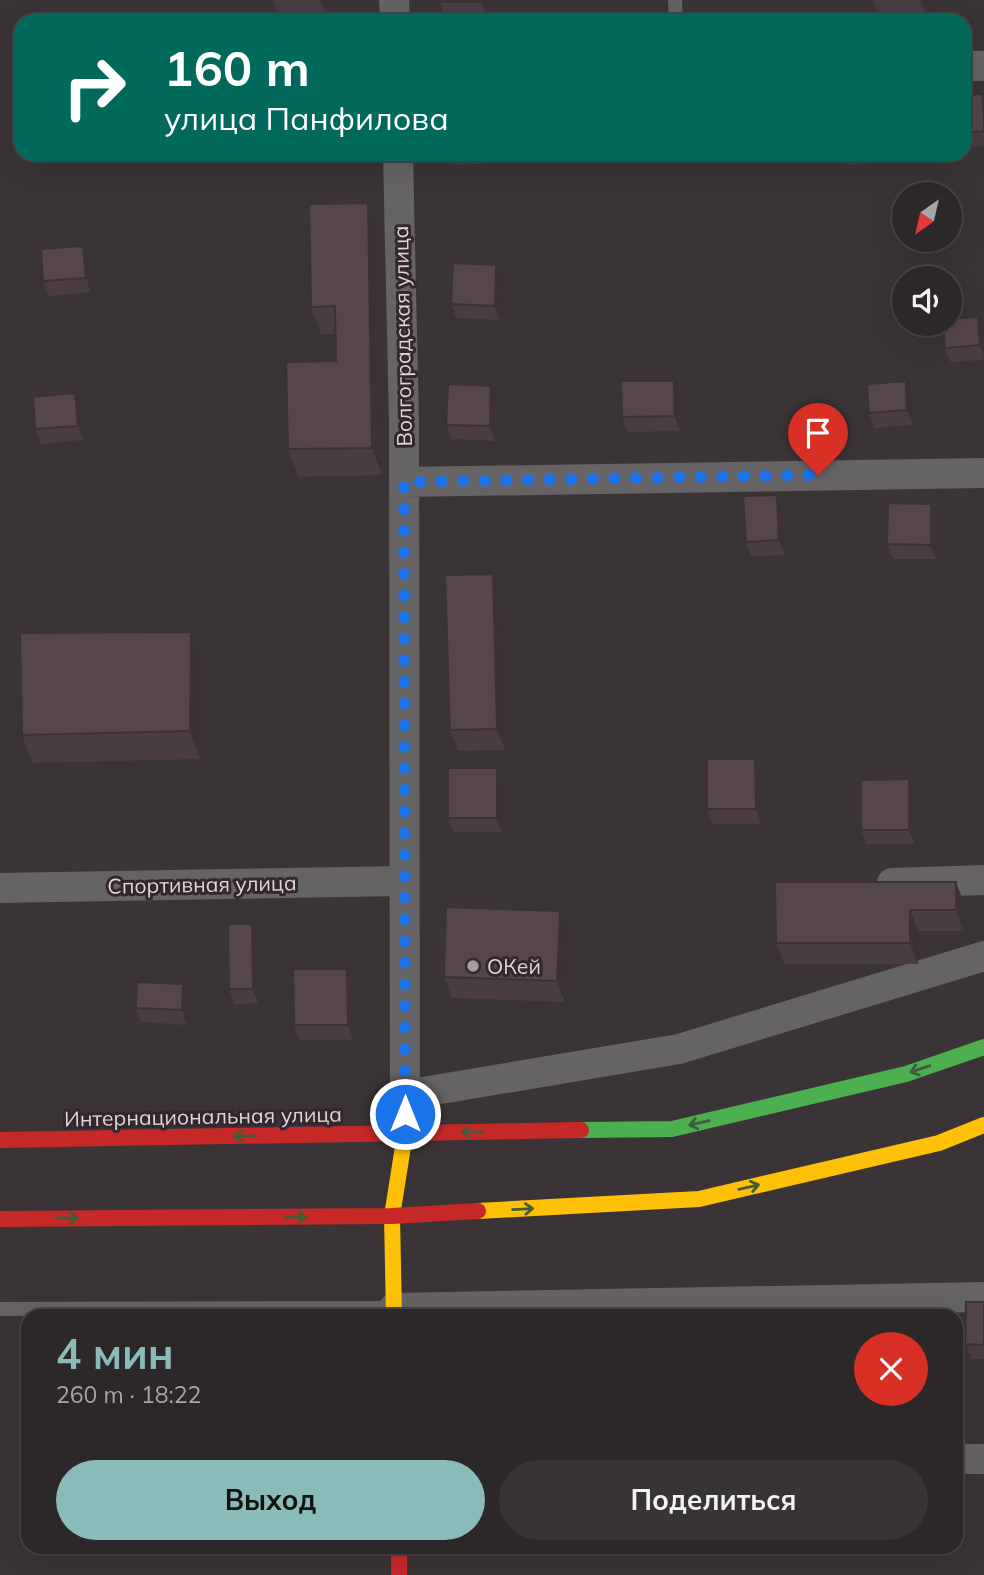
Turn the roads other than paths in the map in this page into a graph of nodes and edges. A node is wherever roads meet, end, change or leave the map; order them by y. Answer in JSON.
{"nodes":[{"id":1,"x":398,"y":161,"type":"edge"},
{"id":2,"x":984,"y":473,"type":"edge"},
{"id":3,"x":404,"y":482,"type":"junction"},
{"id":4,"x":984,"y":880,"type":"edge"},
{"id":5,"x":404,"y":881,"type":"junction"},
{"id":6,"x":867,"y":884,"type":"edge"},
{"id":7,"x":0,"y":888,"type":"edge"},
{"id":8,"x":984,"y":956,"type":"edge"},
{"id":9,"x":984,"y":1047,"type":"edge"},
{"id":10,"x":405,"y":1095,"type":"junction"},
{"id":11,"x":984,"y":1125,"type":"edge"},
{"id":12,"x":405,"y":1133,"type":"junction"},
{"id":13,"x":0,"y":1140,"type":"edge"},
{"id":14,"x":392,"y":1216,"type":"junction"},
{"id":15,"x":0,"y":1219,"type":"edge"},
{"id":16,"x":984,"y":1297,"type":"edge"},
{"id":17,"x":0,"y":1309,"type":"edge"},
{"id":18,"x":21,"y":1309,"type":"edge"},
{"id":19,"x":394,"y":1309,"type":"edge"},
{"id":20,"x":512,"y":1309,"type":"edge"},
{"id":21,"x":963,"y":1459,"type":"edge"},
{"id":22,"x":984,"y":1459,"type":"edge"},
{"id":23,"x":399,"y":1554,"type":"edge"},
{"id":24,"x":399,"y":1575,"type":"edge"}],
"edges":[{"from":1,"to":3,"type":"street","name":"Волгоградская улица"},
{"from":2,"to":3,"type":"street"},
{"from":3,"to":5,"type":"street","name":"Волгоградская улица"},
{"from":4,"to":6,"type":"street"},
{"from":5,"to":7,"type":"street","name":"Спортивная улица"},
{"from":5,"to":10,"type":"street","name":"Волгоградская улица"},
{"from":8,"to":10,"type":"street"},
{"from":9,"to":12,"type":"main road","name":"Интернациональная улица","one_way":true},
{"from":10,"to":12,"type":"street","name":"Волгоградская улица"},
{"from":14,"to":11,"type":"main road","one_way":true},
{"from":12,"to":13,"type":"main road","name":"Интернациональная улица","one_way":true},
{"from":12,"to":14,"type":"main road","name":"Волгоградская улица"},
{"from":15,"to":14,"type":"main road","one_way":true},
{"from":14,"to":19,"type":"main road","name":"Волгоградская улица"},
{"from":16,"to":20,"type":"street"},
{"from":17,"to":18,"type":"lane"},
{"from":21,"to":22,"type":"street"},
{"from":23,"to":24,"type":"main road"}]}
